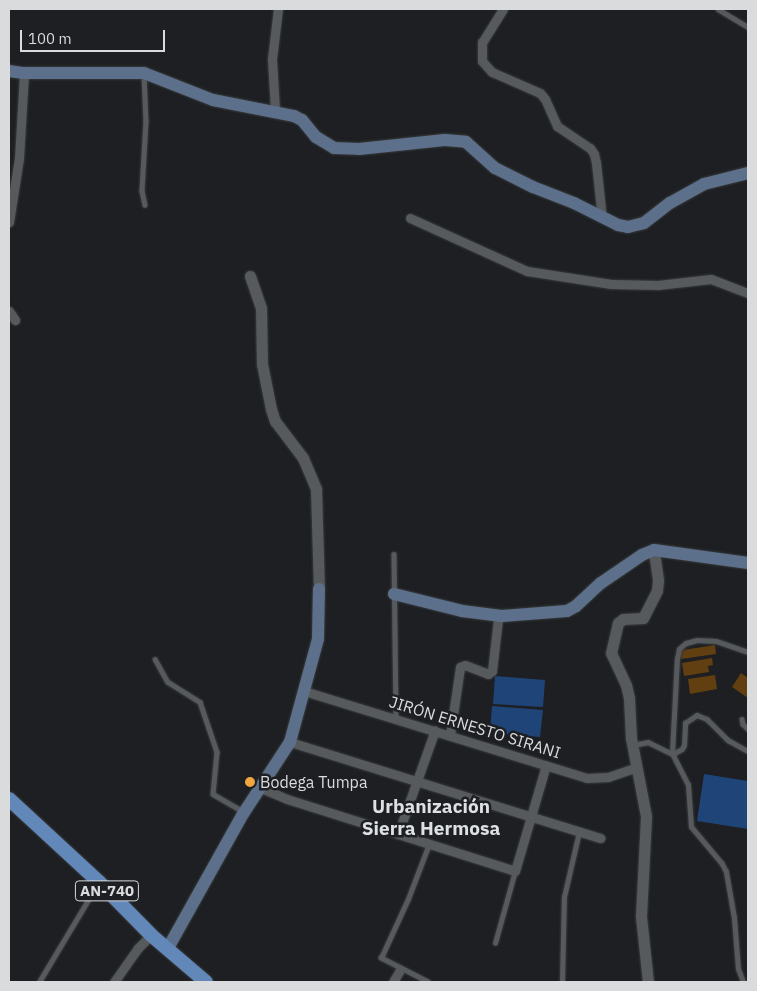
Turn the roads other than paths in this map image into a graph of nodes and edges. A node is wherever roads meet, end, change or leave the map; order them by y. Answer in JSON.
{"nodes":[{"id":1,"x":278,"y":9,"type":"edge"},
{"id":2,"x":503,"y":9,"type":"edge"},
{"id":3,"x":718,"y":9,"type":"edge"},
{"id":4,"x":748,"y":27,"type":"edge"},
{"id":5,"x":9,"y":71,"type":"edge"},
{"id":6,"x":24,"y":73,"type":"junction"},
{"id":7,"x":144,"y":73,"type":"junction"},
{"id":8,"x":275,"y":110,"type":"junction"},
{"id":9,"x":748,"y":173,"type":"edge"},
{"id":10,"x":145,"y":205,"type":"dead end"},
{"id":11,"x":410,"y":218,"type":"dead end"},
{"id":12,"x":602,"y":218,"type":"junction"},
{"id":13,"x":9,"y":222,"type":"edge"},
{"id":14,"x":250,"y":276,"type":"dead end"},
{"id":15,"x":748,"y":293,"type":"edge"},
{"id":16,"x":9,"y":311,"type":"edge"},
{"id":17,"x":15,"y":320,"type":"dead end"},
{"id":18,"x":654,"y":550,"type":"junction"},
{"id":19,"x":394,"y":554,"type":"dead end"},
{"id":20,"x":748,"y":562,"type":"edge"},
{"id":21,"x":319,"y":588,"type":"joint"},
{"id":22,"x":394,"y":594,"type":"junction"},
{"id":23,"x":502,"y":616,"type":"junction"},
{"id":24,"x":748,"y":652,"type":"edge"},
{"id":25,"x":155,"y":659,"type":"dead end"},
{"id":26,"x":304,"y":691,"type":"junction"},
{"id":27,"x":396,"y":718,"type":"junction"},
{"id":28,"x":742,"y":719,"type":"dead end"},
{"id":29,"x":748,"y":729,"type":"edge"},
{"id":30,"x":435,"y":730,"type":"junction"},
{"id":31,"x":450,"y":735,"type":"junction"},
{"id":32,"x":290,"y":742,"type":"junction"},
{"id":33,"x":632,"y":745,"type":"junction"},
{"id":34,"x":748,"y":751,"type":"edge"},
{"id":35,"x":673,"y":754,"type":"junction"},
{"id":36,"x":546,"y":765,"type":"junction"},
{"id":37,"x":637,"y":767,"type":"junction"},
{"id":38,"x":417,"y":781,"type":"junction"},
{"id":39,"x":261,"y":788,"type":"junction"},
{"id":40,"x":9,"y":799,"type":"edge"},
{"id":41,"x":244,"y":812,"type":"junction"},
{"id":42,"x":532,"y":818,"type":"junction"},
{"id":43,"x":579,"y":832,"type":"junction"},
{"id":44,"x":398,"y":834,"type":"junction"},
{"id":45,"x":601,"y":838,"type":"dead end"},
{"id":46,"x":429,"y":844,"type":"junction"},
{"id":47,"x":516,"y":870,"type":"junction"},
{"id":48,"x":99,"y":882,"type":"junction"},
{"id":49,"x":152,"y":935,"type":"junction"},
{"id":50,"x":495,"y":942,"type":"dead end"},
{"id":51,"x":168,"y":948,"type":"junction"},
{"id":52,"x":400,"y":970,"type":"junction"},
{"id":53,"x":39,"y":982,"type":"edge"},
{"id":54,"x":114,"y":982,"type":"edge"},
{"id":55,"x":206,"y":982,"type":"edge"},
{"id":56,"x":393,"y":982,"type":"edge"},
{"id":57,"x":428,"y":982,"type":"edge"},
{"id":58,"x":562,"y":982,"type":"edge"},
{"id":59,"x":648,"y":982,"type":"edge"},
{"id":60,"x":743,"y":982,"type":"edge"}],
"edges":[{"from":1,"to":8,"type":"street"},
{"from":2,"to":12,"type":"street"},
{"from":3,"to":4,"type":"lane"},
{"from":5,"to":6,"type":"main road"},
{"from":6,"to":7,"type":"main road"},
{"from":6,"to":13,"type":"street"},
{"from":7,"to":8,"type":"main road"},
{"from":7,"to":10,"type":"lane"},
{"from":8,"to":12,"type":"main road"},
{"from":9,"to":12,"type":"main road"},
{"from":11,"to":15,"type":"street"},
{"from":14,"to":21,"type":"street"},
{"from":16,"to":17,"type":"street"},
{"from":18,"to":20,"type":"main road"},
{"from":18,"to":23,"type":"main road"},
{"from":18,"to":33,"type":"street"},
{"from":19,"to":22,"type":"lane"},
{"from":21,"to":26,"type":"main road"},
{"from":22,"to":23,"type":"main road"},
{"from":22,"to":27,"type":"lane"},
{"from":23,"to":31,"type":"street"},
{"from":24,"to":35,"type":"lane"},
{"from":25,"to":41,"type":"lane"},
{"from":26,"to":27,"type":"street","name":"JIRÓN ERNESTO SIRANI"},
{"from":26,"to":32,"type":"main road"},
{"from":27,"to":30,"type":"street","name":"JIRÓN ERNESTO SIRANI"},
{"from":28,"to":29,"type":"lane"},
{"from":30,"to":31,"type":"street","name":"JIRÓN ERNESTO SIRANI"},
{"from":30,"to":38,"type":"street"},
{"from":31,"to":36,"type":"street","name":"JIRÓN ERNESTO SIRANI"},
{"from":32,"to":38,"type":"street"},
{"from":32,"to":39,"type":"main road"},
{"from":33,"to":35,"type":"lane"},
{"from":33,"to":37,"type":"street"},
{"from":34,"to":35,"type":"lane"},
{"from":35,"to":60,"type":"lane"},
{"from":36,"to":37,"type":"street","name":"JIRÓN ERNESTO SIRANI"},
{"from":36,"to":42,"type":"street"},
{"from":37,"to":59,"type":"street"},
{"from":38,"to":42,"type":"street"},
{"from":38,"to":44,"type":"street"},
{"from":39,"to":41,"type":"main road"},
{"from":39,"to":44,"type":"street"},
{"from":40,"to":48,"type":"main road","number":"AN-740"},
{"from":41,"to":51,"type":"main road"},
{"from":42,"to":43,"type":"street"},
{"from":42,"to":47,"type":"street"},
{"from":43,"to":45,"type":"street"},
{"from":43,"to":58,"type":"lane"},
{"from":44,"to":46,"type":"street"},
{"from":46,"to":47,"type":"street"},
{"from":46,"to":52,"type":"lane"},
{"from":47,"to":50,"type":"lane"},
{"from":48,"to":49,"type":"main road","number":"AN-740"},
{"from":48,"to":53,"type":"lane"},
{"from":49,"to":51,"type":"main road","number":"AN-740"},
{"from":49,"to":54,"type":"street"},
{"from":51,"to":55,"type":"main road","number":"AN-740"},
{"from":52,"to":56,"type":"street"},
{"from":52,"to":57,"type":"lane"}]}
